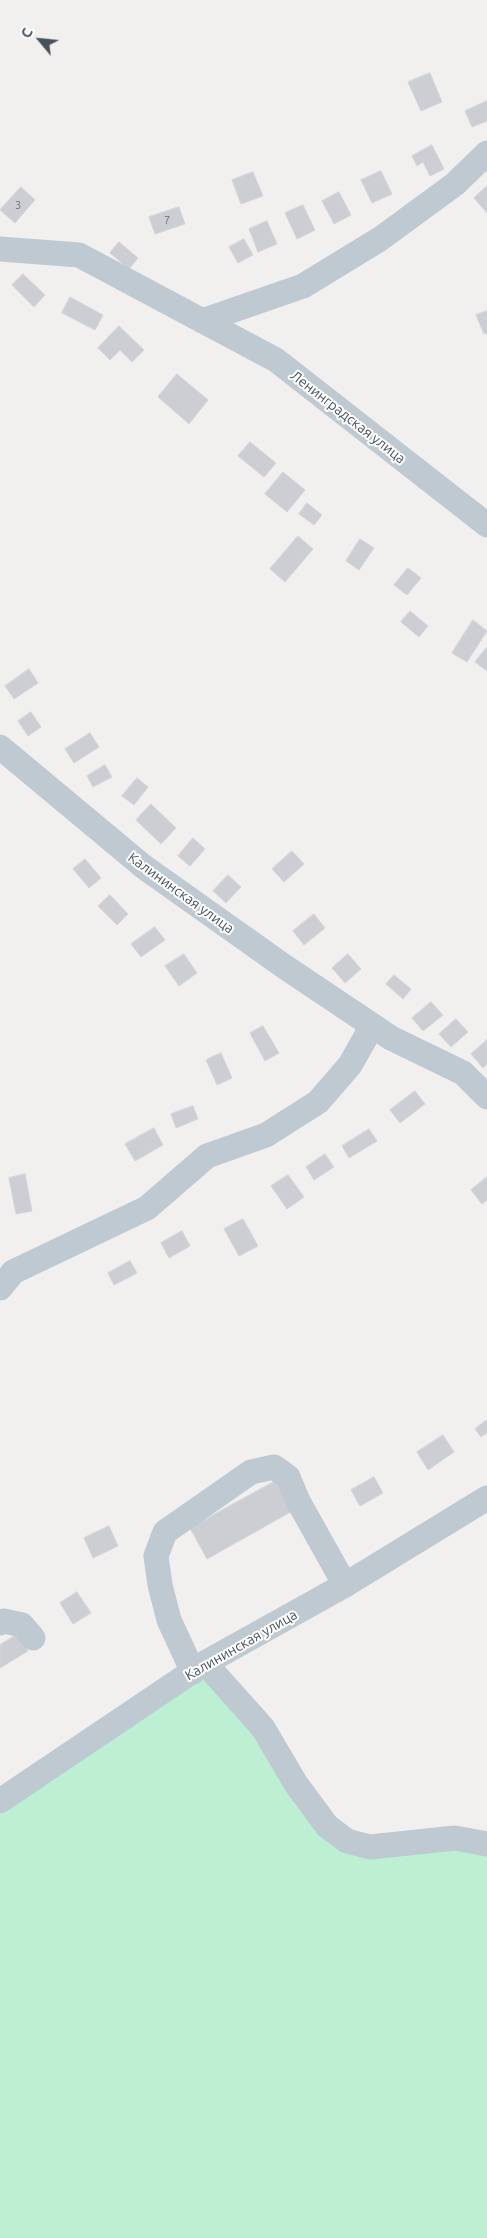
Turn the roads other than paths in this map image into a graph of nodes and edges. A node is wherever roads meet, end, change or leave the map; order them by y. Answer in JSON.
{"nodes":[{"id":1,"x":487,"y":153,"type":"edge"},
{"id":2,"x":0,"y":249,"type":"edge"},
{"id":3,"x":202,"y":321,"type":"junction"},
{"id":4,"x":487,"y":525,"type":"edge"},
{"id":5,"x":0,"y":747,"type":"edge"},
{"id":6,"x":372,"y":1026,"type":"junction"},
{"id":7,"x":487,"y":1097,"type":"edge"},
{"id":8,"x":10,"y":1262,"type":"edge"},
{"id":9,"x":0,"y":1288,"type":"edge"},
{"id":10,"x":487,"y":1498,"type":"edge"},
{"id":11,"x":345,"y":1585,"type":"junction"},
{"id":12,"x":0,"y":1623,"type":"edge"},
{"id":13,"x":33,"y":1638,"type":"dead end"},
{"id":14,"x":199,"y":1667,"type":"junction"},
{"id":15,"x":0,"y":1801,"type":"edge"},
{"id":16,"x":487,"y":1844,"type":"edge"}],
"edges":[{"from":1,"to":3,"type":"street"},
{"from":2,"to":3,"type":"street","name":"Ленинградская улица"},
{"from":3,"to":4,"type":"street","name":"Ленинградская улица"},
{"from":5,"to":6,"type":"street","name":"Калининская улица"},
{"from":6,"to":7,"type":"street","name":"Калининская улица"},
{"from":6,"to":8,"type":"street"},
{"from":8,"to":9,"type":"street"},
{"from":10,"to":11,"type":"street","name":"Калининская улица"},
{"from":11,"to":14,"type":"street","name":"Калининская улица"},
{"from":11,"to":14,"type":"street"},
{"from":12,"to":13,"type":"street"},
{"from":14,"to":15,"type":"street","name":"Калининская улица"},
{"from":14,"to":16,"type":"street"}]}
